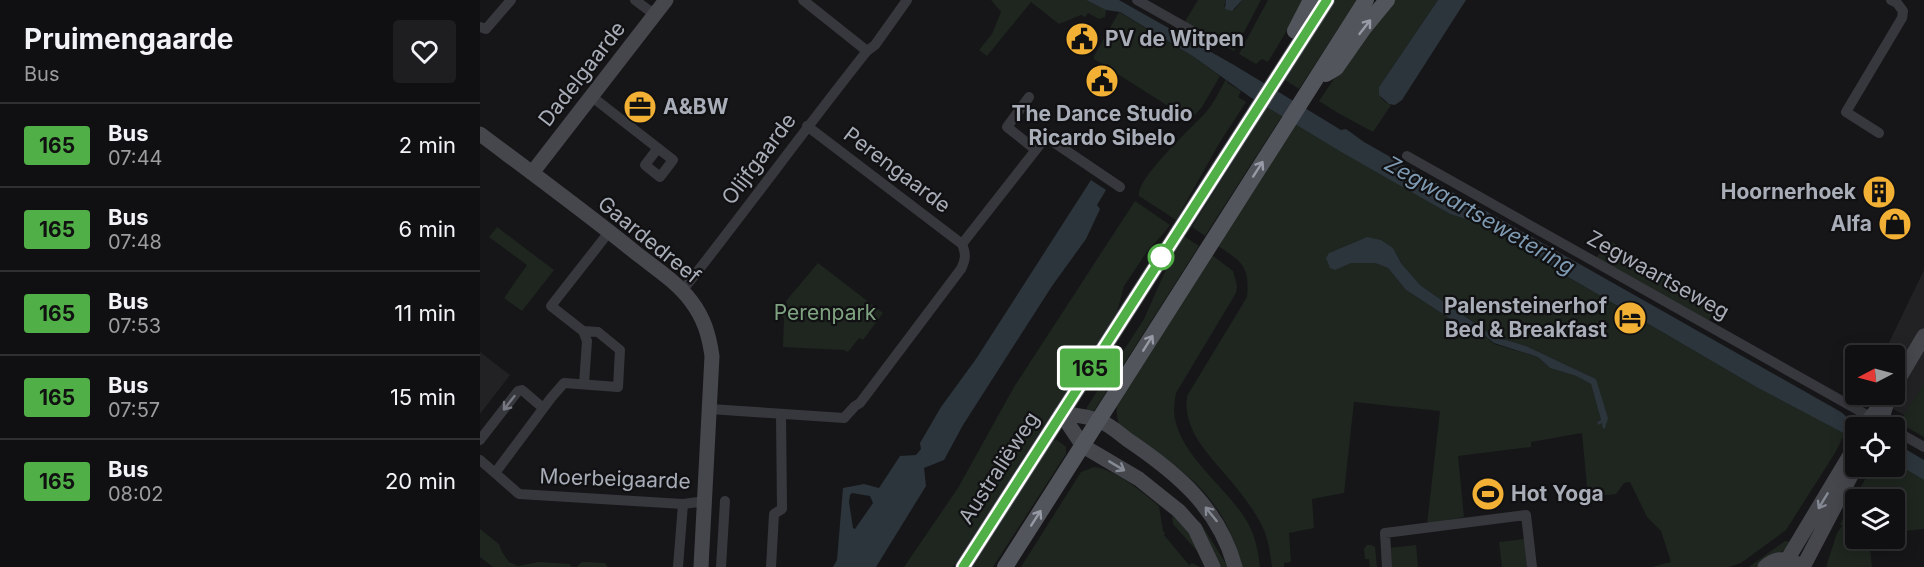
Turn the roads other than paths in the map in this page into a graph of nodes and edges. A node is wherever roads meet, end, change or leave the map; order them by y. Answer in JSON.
{"nodes":[{"id":1,"x":511,"y":0,"type":"edge"},
{"id":2,"x":635,"y":0,"type":"edge"},
{"id":3,"x":666,"y":0,"type":"edge"},
{"id":4,"x":803,"y":0,"type":"edge"},
{"id":5,"x":907,"y":0,"type":"edge"},
{"id":6,"x":1137,"y":0,"type":"edge"},
{"id":7,"x":1311,"y":0,"type":"edge"},
{"id":8,"x":1326,"y":0,"type":"edge"},
{"id":9,"x":1366,"y":0,"type":"edge"},
{"id":10,"x":1387,"y":0,"type":"edge"},
{"id":11,"x":1891,"y":0,"type":"edge"},
{"id":12,"x":655,"y":15,"type":"junction"},
{"id":13,"x":480,"y":27,"type":"edge"},
{"id":14,"x":1194,"y":32,"type":"dead end"},
{"id":15,"x":867,"y":51,"type":"junction"},
{"id":16,"x":1284,"y":66,"type":"junction"},
{"id":17,"x":1311,"y":86,"type":"junction"},
{"id":18,"x":591,"y":96,"type":"junction"},
{"id":19,"x":1029,"y":97,"type":"dead end"},
{"id":20,"x":807,"y":126,"type":"junction"},
{"id":21,"x":1879,"y":133,"type":"dead end"},
{"id":22,"x":480,"y":134,"type":"edge"},
{"id":23,"x":658,"y":148,"type":"dead end"},
{"id":24,"x":1036,"y":150,"type":"junction"},
{"id":25,"x":1407,"y":156,"type":"dead end"},
{"id":26,"x":532,"y":174,"type":"junction"},
{"id":27,"x":1120,"y":187,"type":"dead end"},
{"id":28,"x":609,"y":232,"type":"junction"},
{"id":29,"x":962,"y":244,"type":"junction"},
{"id":30,"x":682,"y":291,"type":"junction"},
{"id":31,"x":583,"y":331,"type":"junction"},
{"id":32,"x":1924,"y":336,"type":"edge"},
{"id":33,"x":1905,"y":369,"type":"edge"},
{"id":34,"x":584,"y":384,"type":"junction"},
{"id":35,"x":543,"y":408,"type":"junction"},
{"id":36,"x":710,"y":409,"type":"junction"},
{"id":37,"x":1061,"y":413,"type":"junction"},
{"id":38,"x":781,"y":415,"type":"junction"},
{"id":39,"x":1864,"y":417,"type":"edge"},
{"id":40,"x":1099,"y":420,"type":"junction"},
{"id":41,"x":1905,"y":438,"type":"edge"},
{"id":42,"x":480,"y":440,"type":"edge"},
{"id":43,"x":1083,"y":446,"type":"junction"},
{"id":44,"x":1924,"y":447,"type":"edge"},
{"id":45,"x":480,"y":460,"type":"edge"},
{"id":46,"x":1845,"y":466,"type":"edge"},
{"id":47,"x":495,"y":473,"type":"junction"},
{"id":48,"x":1849,"y":477,"type":"edge"},
{"id":49,"x":706,"y":501,"type":"junction"},
{"id":50,"x":725,"y":501,"type":"dead end"},
{"id":51,"x":682,"y":504,"type":"junction"},
{"id":52,"x":1797,"y":565,"type":"edge"},
{"id":53,"x":678,"y":567,"type":"edge"},
{"id":54,"x":701,"y":567,"type":"edge"},
{"id":55,"x":722,"y":567,"type":"edge"},
{"id":56,"x":771,"y":567,"type":"edge"},
{"id":57,"x":963,"y":567,"type":"edge"},
{"id":58,"x":1005,"y":567,"type":"edge"},
{"id":59,"x":1213,"y":567,"type":"edge"},
{"id":60,"x":1235,"y":567,"type":"edge"},
{"id":61,"x":1387,"y":567,"type":"edge"},
{"id":62,"x":1532,"y":567,"type":"edge"},
{"id":63,"x":1765,"y":567,"type":"edge"}],
"edges":[{"from":1,"to":13,"type":"street"},
{"from":2,"to":12,"type":"street"},
{"from":3,"to":12,"type":"street","name":"Dadelgaarde"},
{"from":4,"to":15,"type":"street"},
{"from":5,"to":15,"type":"street","name":"Olijfgaarde"},
{"from":6,"to":14,"type":"street"},
{"from":7,"to":16,"type":"main road"},
{"from":8,"to":16,"type":"main road","name":"Australiëweg"},
{"from":9,"to":17,"type":"main road"},
{"from":17,"to":10,"type":"main road","one_way":true},
{"from":11,"to":21,"type":"street"},
{"from":12,"to":18,"type":"street","name":"Dadelgaarde"},
{"from":15,"to":20,"type":"street","name":"Olijfgaarde"},
{"from":16,"to":37,"type":"main road","name":"Australiëweg"},
{"from":40,"to":17,"type":"main road","one_way":true},
{"from":18,"to":23,"type":"street"},
{"from":18,"to":26,"type":"street","name":"Dadelgaarde"},
{"from":19,"to":24,"type":"street"},
{"from":20,"to":29,"type":"street","name":"Perengaarde"},
{"from":20,"to":30,"type":"street","name":"Olijfgaarde"},
{"from":22,"to":26,"type":"street","name":"Gaardedreef"},
{"from":24,"to":27,"type":"street"},
{"from":24,"to":29,"type":"street"},
{"from":25,"to":39,"type":"street","name":"Zegwaartseweg"},
{"from":26,"to":28,"type":"street","name":"Gaardedreef"},
{"from":28,"to":30,"type":"street","name":"Gaardedreef"},
{"from":28,"to":31,"type":"street","name":"Moerbeigaarde"},
{"from":29,"to":38,"type":"street"},
{"from":30,"to":36,"type":"street","name":"Gaardedreef"},
{"from":31,"to":34,"type":"street"},
{"from":31,"to":34,"type":"street","name":"Moerbeigaarde"},
{"from":32,"to":33,"type":"street"},
{"from":34,"to":35,"type":"street","name":"Moerbeigaarde"},
{"from":35,"to":42,"type":"street","one_way":true},
{"from":35,"to":47,"type":"street","name":"Moerbeigaarde"},
{"from":36,"to":38,"type":"street"},
{"from":36,"to":49,"type":"street","name":"Gaardedreef"},
{"from":37,"to":40,"type":"street"},
{"from":37,"to":43,"type":"street"},
{"from":37,"to":57,"type":"main road","name":"Australiëweg"},
{"from":38,"to":56,"type":"street"},
{"from":40,"to":43,"type":"main road"},
{"from":60,"to":40,"type":"street","one_way":true},
{"from":41,"to":44,"type":"street","name":"Zegwaartseweg"},
{"from":58,"to":43,"type":"main road","one_way":true},
{"from":43,"to":59,"type":"street","one_way":true},
{"from":45,"to":47,"type":"street","name":"Moerbeigaarde"},
{"from":46,"to":52,"type":"street","one_way":true},
{"from":47,"to":51,"type":"street","name":"Moerbeigaarde"},
{"from":48,"to":52,"type":"street"},
{"from":49,"to":51,"type":"street","name":"Moerbeigaarde"},
{"from":49,"to":54,"type":"street","name":"Gaardedreef"},
{"from":50,"to":55,"type":"street"},
{"from":51,"to":53,"type":"street"},
{"from":52,"to":63,"type":"street"},
{"from":61,"to":62,"type":"street"}]}
